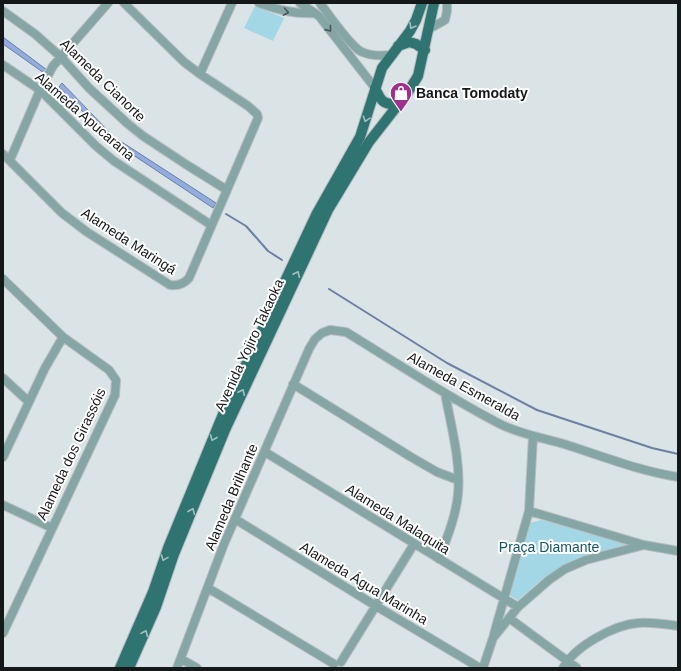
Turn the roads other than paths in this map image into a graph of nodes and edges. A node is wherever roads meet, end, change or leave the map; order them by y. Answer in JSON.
{"nodes":[{"id":1,"x":108,"y":3,"type":"edge"},
{"id":2,"x":124,"y":3,"type":"edge"},
{"id":3,"x":232,"y":3,"type":"edge"},
{"id":4,"x":259,"y":3,"type":"edge"},
{"id":5,"x":320,"y":3,"type":"edge"},
{"id":6,"x":422,"y":3,"type":"edge"},
{"id":7,"x":434,"y":3,"type":"edge"},
{"id":8,"x":447,"y":3,"type":"edge"},
{"id":9,"x":304,"y":4,"type":"edge"},
{"id":10,"x":3,"y":11,"type":"edge"},
{"id":11,"x":315,"y":13,"type":"junction"},
{"id":12,"x":429,"y":29,"type":"junction"},
{"id":13,"x":398,"y":46,"type":"junction"},
{"id":14,"x":425,"y":50,"type":"junction"},
{"id":15,"x":391,"y":56,"type":"junction"},
{"id":16,"x":61,"y":57,"type":"junction"},
{"id":17,"x":3,"y":65,"type":"edge"},
{"id":18,"x":200,"y":74,"type":"junction"},
{"id":19,"x":375,"y":88,"type":"junction"},
{"id":20,"x":40,"y":90,"type":"junction"},
{"id":21,"x":398,"y":104,"type":"junction"},
{"id":22,"x":3,"y":154,"type":"edge"},
{"id":23,"x":10,"y":160,"type":"junction"},
{"id":24,"x":227,"y":190,"type":"junction"},
{"id":25,"x":211,"y":225,"type":"junction"},
{"id":26,"x":3,"y":279,"type":"edge"},
{"id":27,"x":64,"y":336,"type":"junction"},
{"id":28,"x":315,"y":339,"type":"joint"},
{"id":29,"x":3,"y":378,"type":"edge"},
{"id":30,"x":293,"y":384,"type":"junction"},
{"id":31,"x":445,"y":393,"type":"junction"},
{"id":32,"x":29,"y":402,"type":"junction"},
{"id":33,"x":533,"y":436,"type":"junction"},
{"id":34,"x":265,"y":452,"type":"junction"},
{"id":35,"x":3,"y":457,"type":"edge"},
{"id":36,"x":678,"y":477,"type":"edge"},
{"id":37,"x":458,"y":480,"type":"junction"},
{"id":38,"x":3,"y":505,"type":"edge"},
{"id":39,"x":529,"y":511,"type":"junction"},
{"id":40,"x":235,"y":519,"type":"junction"},
{"id":41,"x":52,"y":528,"type":"junction"},
{"id":42,"x":414,"y":544,"type":"junction"},
{"id":43,"x":644,"y":545,"type":"junction"},
{"id":44,"x":678,"y":551,"type":"edge"},
{"id":45,"x":439,"y":559,"type":"junction"},
{"id":46,"x":208,"y":588,"type":"junction"},
{"id":47,"x":504,"y":599,"type":"junction"},
{"id":48,"x":376,"y":606,"type":"junction"},
{"id":49,"x":518,"y":607,"type":"junction"},
{"id":50,"x":509,"y":618,"type":"junction"},
{"id":51,"x":678,"y":626,"type":"edge"},
{"id":52,"x":3,"y":633,"type":"edge"},
{"id":53,"x":493,"y":638,"type":"junction"},
{"id":54,"x":181,"y":658,"type":"junction"},
{"id":55,"x":565,"y":664,"type":"edge"},
{"id":56,"x":338,"y":666,"type":"edge"},
{"id":57,"x":120,"y":668,"type":"edge"},
{"id":58,"x":129,"y":668,"type":"edge"},
{"id":59,"x":177,"y":668,"type":"edge"},
{"id":60,"x":197,"y":668,"type":"edge"},
{"id":61,"x":482,"y":668,"type":"edge"},
{"id":62,"x":577,"y":668,"type":"edge"}],
"edges":[{"from":1,"to":16,"type":"street"},
{"from":2,"to":18,"type":"street"},
{"from":3,"to":18,"type":"street"},
{"from":4,"to":11,"type":"street","one_way":true},
{"from":5,"to":15,"type":"street"},
{"from":6,"to":13,"type":"main road","name":"Avenida Yojiro Takaoka","one_way":true},
{"from":7,"to":12,"type":"main road","name":"Avenida Yojiro Takaoka"},
{"from":8,"to":12,"type":"street"},
{"from":9,"to":11,"type":"street"},
{"from":10,"to":16,"type":"street","name":"Alameda Cianorte"},
{"from":11,"to":19,"type":"street","one_way":true},
{"from":12,"to":14,"type":"main road","name":"Avenida Yojiro Takaoka"},
{"from":13,"to":14,"type":"main road"},
{"from":13,"to":15,"type":"main road","name":"Avenida Yojiro Takaoka"},
{"from":14,"to":21,"type":"main road","name":"Avenida Yojiro Takaoka"},
{"from":15,"to":19,"type":"main road","name":"Avenida Yojiro Takaoka"},
{"from":16,"to":20,"type":"street"},
{"from":16,"to":24,"type":"street","name":"Alameda Cianorte"},
{"from":17,"to":20,"type":"street","name":"Alameda Apucarana"},
{"from":18,"to":24,"type":"street","name":"Alameda Maringá"},
{"from":19,"to":21,"type":"main road"},
{"from":19,"to":57,"type":"main road","name":"Avenida Yojiro Takaoka","one_way":true},
{"from":20,"to":23,"type":"street"},
{"from":20,"to":25,"type":"street","name":"Alameda Apucarana"},
{"from":58,"to":21,"type":"main road","name":"Avenida Yojiro Takaoka","one_way":true},
{"from":22,"to":23,"type":"street","name":"Alameda Maringá"},
{"from":23,"to":25,"type":"street","name":"Alameda Maringá"},
{"from":24,"to":25,"type":"street","name":"Alameda Maringá"},
{"from":26,"to":27,"type":"street","name":"Alameda dos Girassóis"},
{"from":27,"to":32,"type":"street"},
{"from":27,"to":41,"type":"street","name":"Alameda dos Girassóis"},
{"from":28,"to":30,"type":"street","name":"Alameda Brilhante"},
{"from":28,"to":31,"type":"street","name":"Alameda Esmeralda"},
{"from":29,"to":32,"type":"street"},
{"from":30,"to":34,"type":"street","name":"Alameda Brilhante"},
{"from":30,"to":37,"type":"street"},
{"from":31,"to":33,"type":"street","name":"Alameda Esmeralda"},
{"from":31,"to":37,"type":"street"},
{"from":32,"to":35,"type":"street"},
{"from":33,"to":36,"type":"street","name":"Alameda Esmeralda"},
{"from":33,"to":39,"type":"street"},
{"from":34,"to":40,"type":"street","name":"Alameda Brilhante"},
{"from":34,"to":42,"type":"street","name":"Alameda Malaquita"},
{"from":37,"to":45,"type":"street"},
{"from":38,"to":41,"type":"street"},
{"from":39,"to":43,"type":"street"},
{"from":39,"to":47,"type":"street"},
{"from":40,"to":46,"type":"street","name":"Alameda Brilhante"},
{"from":40,"to":48,"type":"street","name":"Alameda Água Marinha"},
{"from":41,"to":52,"type":"street","name":"Alameda dos Girassóis"},
{"from":42,"to":45,"type":"street","name":"Alameda Malaquita"},
{"from":42,"to":48,"type":"street"},
{"from":43,"to":44,"type":"street"},
{"from":43,"to":49,"type":"street"},
{"from":45,"to":47,"type":"street","name":"Alameda Malaquita"},
{"from":46,"to":54,"type":"street","name":"Alameda Brilhante"},
{"from":46,"to":56,"type":"street"},
{"from":47,"to":49,"type":"street","name":"Alameda Malaquita"},
{"from":47,"to":53,"type":"street"},
{"from":48,"to":56,"type":"street"},
{"from":48,"to":61,"type":"street","name":"Alameda Água Marinha"},
{"from":49,"to":50,"type":"street"},
{"from":50,"to":53,"type":"street"},
{"from":50,"to":55,"type":"street"},
{"from":51,"to":55,"type":"street"},
{"from":53,"to":61,"type":"street"},
{"from":54,"to":59,"type":"street","name":"Alameda Brilhante"},
{"from":54,"to":60,"type":"street"},
{"from":55,"to":62,"type":"street"}]}
